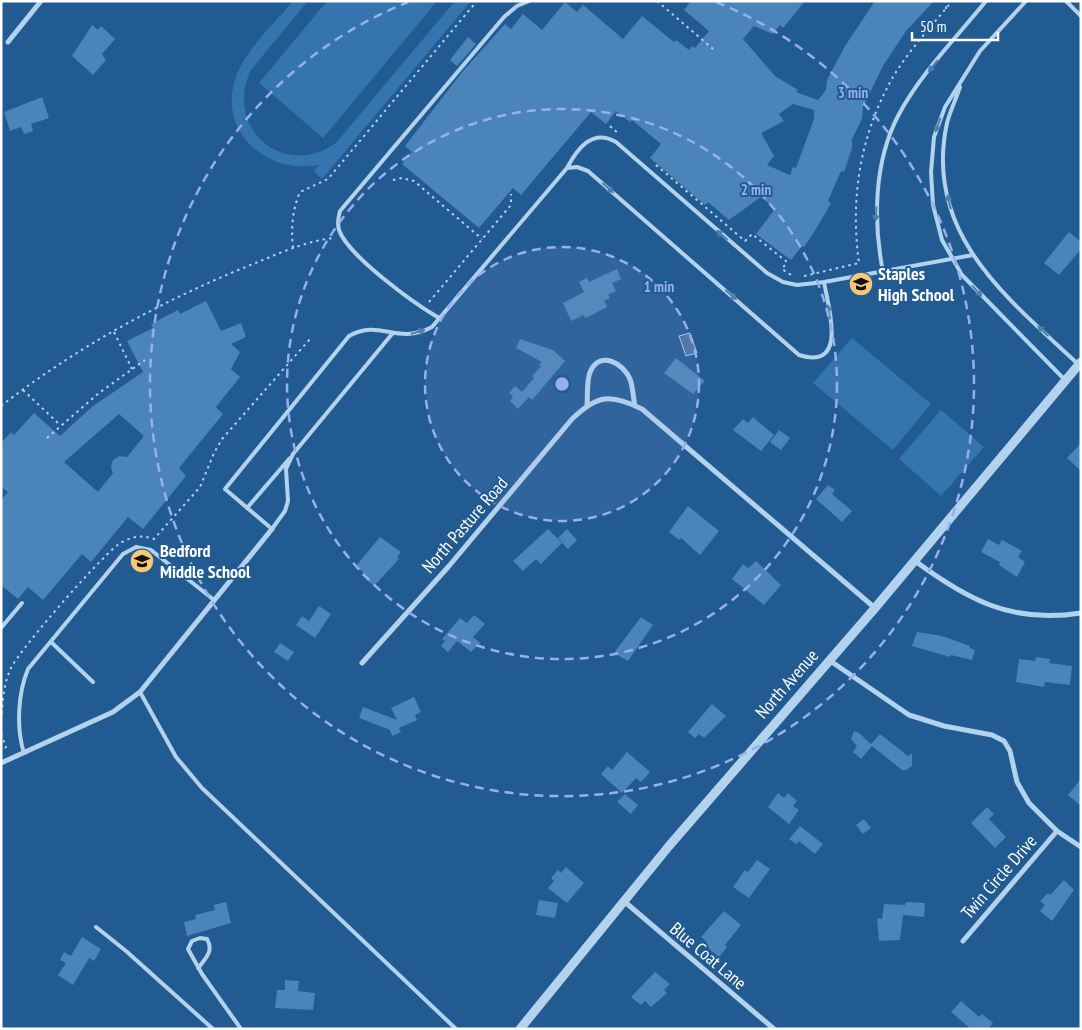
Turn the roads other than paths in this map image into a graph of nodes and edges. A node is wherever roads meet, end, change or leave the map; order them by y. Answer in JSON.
{"nodes":[{"id":1,"x":41,"y":1,"type":"edge"},
{"id":2,"x":529,"y":1,"type":"edge"},
{"id":3,"x":986,"y":1,"type":"edge"},
{"id":4,"x":1026,"y":1,"type":"edge"},
{"id":5,"x":1066,"y":1,"type":"edge"},
{"id":6,"x":1081,"y":16,"type":"edge"},
{"id":7,"x":8,"y":42,"type":"dead end"},
{"id":8,"x":962,"y":82,"type":"junction"},
{"id":9,"x":567,"y":168,"type":"junction"},
{"id":10,"x":973,"y":255,"type":"junction"},
{"id":11,"x":953,"y":259,"type":"junction"},
{"id":12,"x":883,"y":272,"type":"junction"},
{"id":13,"x":824,"y":282,"type":"junction"},
{"id":14,"x":439,"y":318,"type":"junction"},
{"id":15,"x":392,"y":334,"type":"junction"},
{"id":16,"x":1080,"y":363,"type":"edge"},
{"id":17,"x":1065,"y":380,"type":"junction"},
{"id":18,"x":588,"y":404,"type":"junction"},
{"id":19,"x":635,"y":406,"type":"junction"},
{"id":20,"x":293,"y":454,"type":"junction"},
{"id":21,"x":247,"y":508,"type":"junction"},
{"id":22,"x":272,"y":529,"type":"junction"},
{"id":23,"x":915,"y":561,"type":"junction"},
{"id":24,"x":214,"y":600,"type":"junction"},
{"id":25,"x":22,"y":603,"type":"dead end"},
{"id":26,"x":875,"y":608,"type":"junction"},
{"id":27,"x":1081,"y":613,"type":"edge"},
{"id":28,"x":1,"y":628,"type":"edge"},
{"id":29,"x":51,"y":642,"type":"junction"},
{"id":30,"x":829,"y":660,"type":"junction"},
{"id":31,"x":362,"y":663,"type":"dead end"},
{"id":32,"x":93,"y":682,"type":"dead end"},
{"id":33,"x":140,"y":692,"type":"junction"},
{"id":34,"x":24,"y":753,"type":"junction"},
{"id":35,"x":1,"y":763,"type":"edge"},
{"id":36,"x":1057,"y":832,"type":"junction"},
{"id":37,"x":1081,"y":847,"type":"edge"},
{"id":38,"x":625,"y":902,"type":"junction"},
{"id":39,"x":96,"y":927,"type":"dead end"},
{"id":40,"x":962,"y":941,"type":"dead end"},
{"id":41,"x":198,"y":968,"type":"junction"},
{"id":42,"x":213,"y":1029,"type":"edge"},
{"id":43,"x":241,"y":1029,"type":"edge"},
{"id":44,"x":456,"y":1029,"type":"edge"},
{"id":45,"x":520,"y":1029,"type":"edge"},
{"id":46,"x":774,"y":1029,"type":"edge"}],
"edges":[{"from":1,"to":7,"type":"street"},
{"from":2,"to":14,"type":"lane"},
{"from":3,"to":12,"type":"lane","one_way":true},
{"from":4,"to":8,"type":"lane"},
{"from":5,"to":6,"type":"lane"},
{"from":10,"to":8,"type":"lane","one_way":true},
{"from":8,"to":11,"type":"lane","one_way":true},
{"from":13,"to":9,"type":"lane","one_way":true},
{"from":9,"to":13,"type":"lane","one_way":true},
{"from":9,"to":14,"type":"lane"},
{"from":10,"to":11,"type":"lane"},
{"from":16,"to":10,"type":"lane","one_way":true},
{"from":11,"to":12,"type":"lane"},
{"from":11,"to":17,"type":"lane","one_way":true},
{"from":12,"to":13,"type":"lane"},
{"from":15,"to":14,"type":"lane","one_way":true},
{"from":15,"to":20,"type":"lane"},
{"from":15,"to":21,"type":"lane"},
{"from":16,"to":17,"type":"street","name":"North Avenue"},
{"from":17,"to":23,"type":"street","name":"North Avenue"},
{"from":18,"to":19,"type":"street"},
{"from":18,"to":19,"type":"street"},
{"from":18,"to":31,"type":"street","name":"North Pasture Road"},
{"from":19,"to":26,"type":"street"},
{"from":20,"to":21,"type":"lane"},
{"from":20,"to":22,"type":"lane"},
{"from":21,"to":22,"type":"lane"},
{"from":22,"to":24,"type":"street"},
{"from":23,"to":26,"type":"street","name":"North Avenue"},
{"from":23,"to":27,"type":"street"},
{"from":24,"to":29,"type":"lane"},
{"from":24,"to":33,"type":"street"},
{"from":25,"to":28,"type":"lane"},
{"from":26,"to":30,"type":"street","name":"North Avenue"},
{"from":29,"to":32,"type":"lane"},
{"from":29,"to":34,"type":"lane"},
{"from":30,"to":36,"type":"street","name":"Twin Circle Drive"},
{"from":30,"to":38,"type":"street","name":"North Avenue"},
{"from":33,"to":34,"type":"street"},
{"from":33,"to":44,"type":"lane"},
{"from":34,"to":35,"type":"street"},
{"from":36,"to":37,"type":"street","name":"Twin Circle Drive"},
{"from":36,"to":40,"type":"street","name":"Twin Circle Drive"},
{"from":38,"to":45,"type":"street","name":"North Avenue"},
{"from":38,"to":46,"type":"street","name":"Blue Coat Lane"},
{"from":39,"to":42,"type":"lane"},
{"from":41,"to":41,"type":"lane"},
{"from":41,"to":43,"type":"lane"}]}
